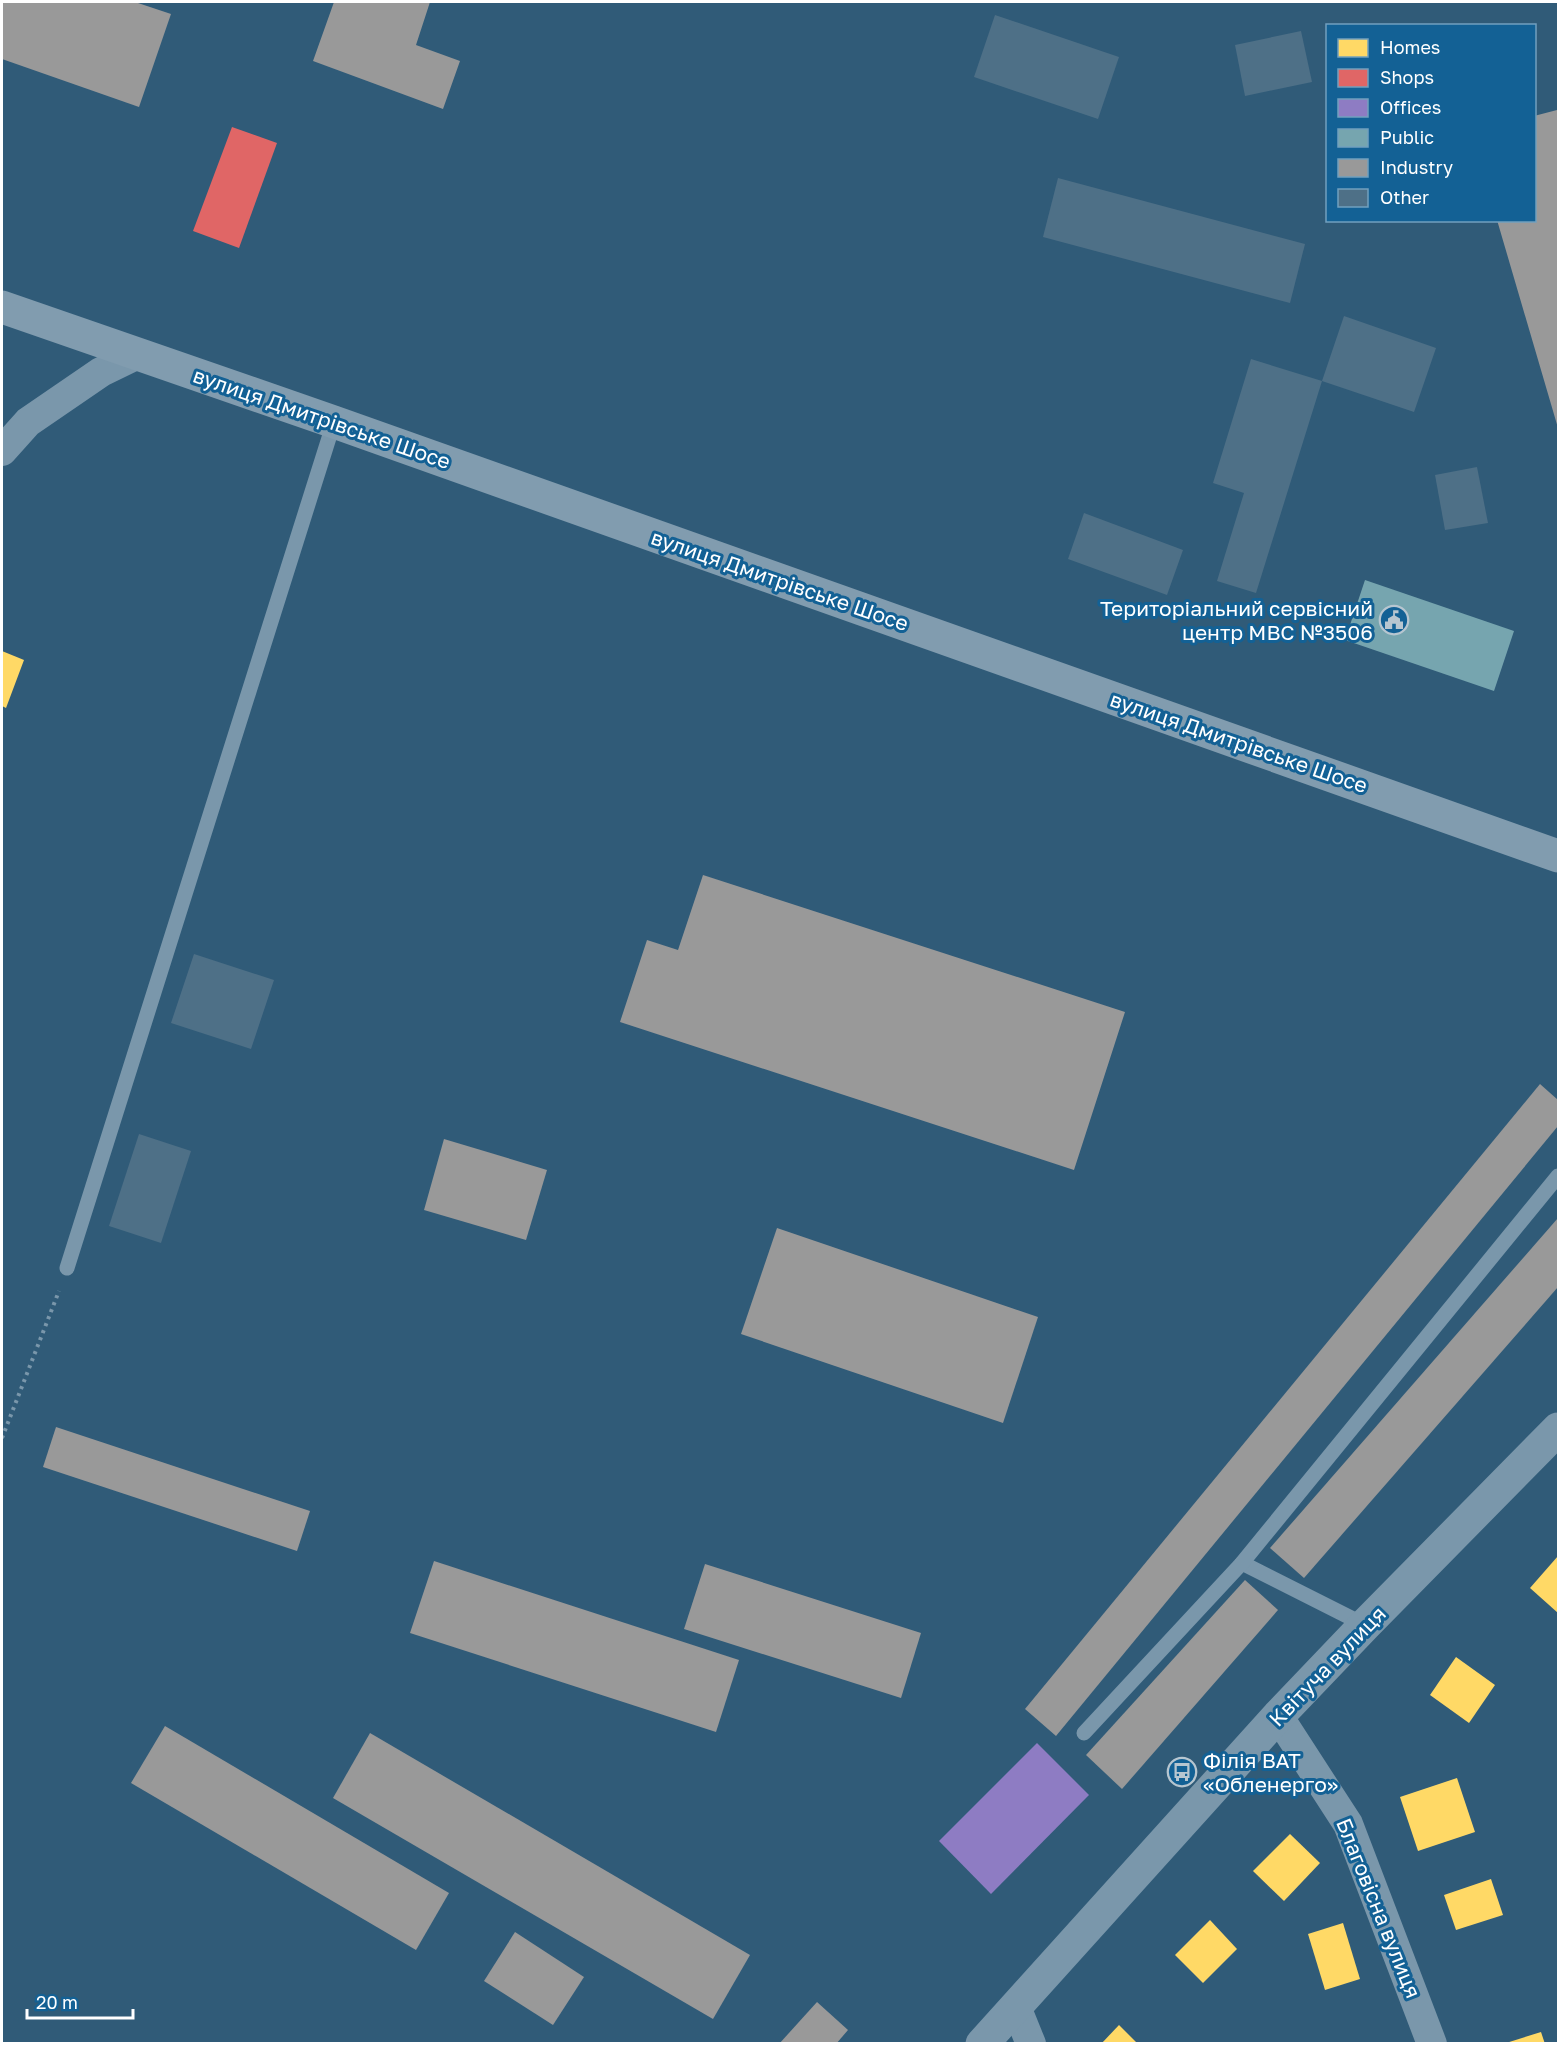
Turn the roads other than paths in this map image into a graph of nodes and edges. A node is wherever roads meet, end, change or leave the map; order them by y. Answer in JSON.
{"nodes":[{"id":1,"x":2,"y":307,"type":"edge"},
{"id":2,"x":138,"y":354,"type":"junction"},
{"id":3,"x":334,"y":422,"type":"junction"},
{"id":4,"x":2,"y":451,"type":"edge"},
{"id":5,"x":1554,"y":855,"type":"edge"},
{"id":6,"x":1558,"y":1176,"type":"edge"},
{"id":7,"x":67,"y":1269,"type":"road end"},
{"id":8,"x":1558,"y":1429,"type":"edge"},
{"id":9,"x":1242,"y":1563,"type":"junction"},
{"id":10,"x":1365,"y":1625,"type":"junction"},
{"id":11,"x":1278,"y":1716,"type":"junction"},
{"id":12,"x":1084,"y":1733,"type":"dead end"},
{"id":13,"x":1016,"y":2007,"type":"junction"},
{"id":14,"x":982,"y":2043,"type":"edge"},
{"id":15,"x":1031,"y":2043,"type":"edge"},
{"id":16,"x":1432,"y":2043,"type":"edge"}],
"edges":[{"from":1,"to":2,"type":"main road","name":"вулиця Дмитрівське Шосе"},
{"from":2,"to":3,"type":"main road","name":"вулиця Дмитрівське Шосе"},
{"from":2,"to":4,"type":"street"},
{"from":3,"to":5,"type":"main road","name":"вулиця Дмитрівське Шосе"},
{"from":3,"to":7,"type":"lane"},
{"from":6,"to":9,"type":"lane"},
{"from":8,"to":10,"type":"street","name":"Квітуча вулиця"},
{"from":9,"to":10,"type":"lane"},
{"from":9,"to":12,"type":"lane"},
{"from":10,"to":11,"type":"street","name":"Квітуча вулиця"},
{"from":11,"to":13,"type":"street","name":"Квітуча вулиця"},
{"from":11,"to":16,"type":"street","name":"Благовісна вулиця"},
{"from":13,"to":14,"type":"street","name":"Квітуча вулиця"},
{"from":13,"to":15,"type":"street"}]}
